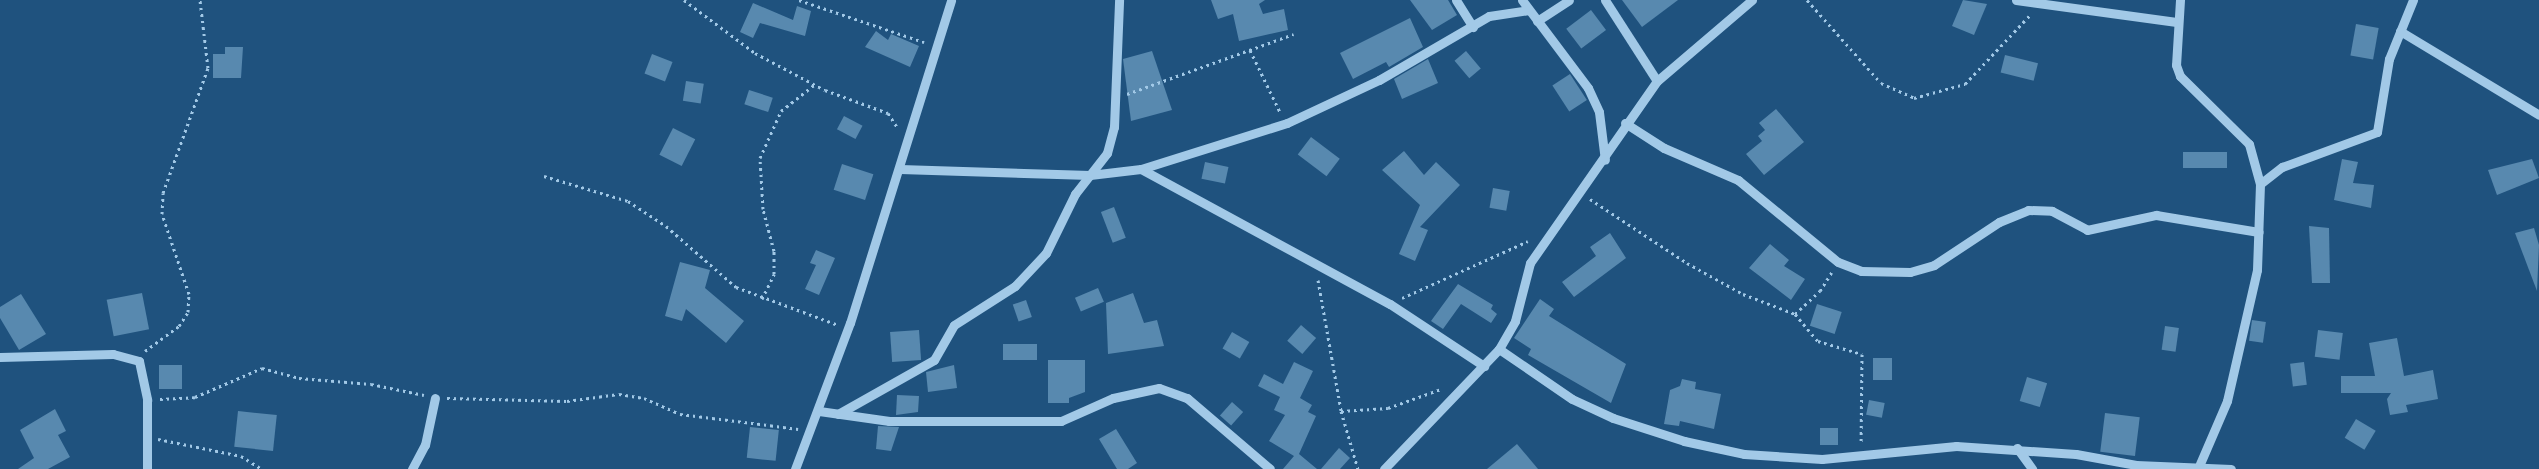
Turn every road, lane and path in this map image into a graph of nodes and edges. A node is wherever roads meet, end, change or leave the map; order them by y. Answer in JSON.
{"nodes":[{"id":1,"x":200,"y":0,"type":"edge"},
{"id":2,"x":684,"y":0,"type":"edge"},
{"id":3,"x":799,"y":0,"type":"edge"},
{"id":4,"x":951,"y":0,"type":"edge"},
{"id":5,"x":1119,"y":0,"type":"edge"},
{"id":6,"x":1456,"y":0,"type":"edge"},
{"id":7,"x":1522,"y":0,"type":"edge"},
{"id":8,"x":1569,"y":0,"type":"edge"},
{"id":9,"x":1605,"y":0,"type":"edge"},
{"id":10,"x":1752,"y":0,"type":"edge"},
{"id":11,"x":1807,"y":0,"type":"edge"},
{"id":12,"x":2016,"y":0,"type":"edge"},
{"id":13,"x":2180,"y":0,"type":"edge"},
{"id":14,"x":2413,"y":0,"type":"edge"},
{"id":15,"x":2042,"y":5,"type":"junction"},
{"id":16,"x":1529,"y":10,"type":"junction"},
{"id":17,"x":1537,"y":21,"type":"junction"},
{"id":18,"x":2177,"y":22,"type":"junction"},
{"id":19,"x":1473,"y":27,"type":"junction"},
{"id":20,"x":2400,"y":31,"type":"junction"},
{"id":21,"x":1294,"y":34,"type":"dead end"},
{"id":22,"x":937,"y":47,"type":"junction"},
{"id":23,"x":1250,"y":50,"type":"junction"},
{"id":24,"x":1656,"y":81,"type":"junction"},
{"id":25,"x":814,"y":84,"type":"junction"},
{"id":26,"x":1115,"y":99,"type":"junction"},
{"id":27,"x":2539,"y":115,"type":"edge"},
{"id":28,"x":1286,"y":123,"type":"junction"},
{"id":29,"x":1625,"y":123,"type":"junction"},
{"id":30,"x":902,"y":155,"type":"junction"},
{"id":31,"x":1605,"y":160,"type":"junction"},
{"id":32,"x":900,"y":169,"type":"junction"},
{"id":33,"x":1141,"y":169,"type":"junction"},
{"id":34,"x":544,"y":176,"type":"dead end"},
{"id":35,"x":1090,"y":176,"type":"junction"},
{"id":36,"x":2260,"y":184,"type":"junction"},
{"id":37,"x":1581,"y":194,"type":"junction"},
{"id":38,"x":1550,"y":231,"type":"junction"},
{"id":39,"x":2259,"y":232,"type":"junction"},
{"id":40,"x":1315,"y":262,"type":"junction"},
{"id":41,"x":1838,"y":262,"type":"junction"},
{"id":42,"x":762,"y":299,"type":"junction"},
{"id":43,"x":1390,"y":304,"type":"junction"},
{"id":44,"x":1794,"y":314,"type":"junction"},
{"id":45,"x":848,"y":329,"type":"junction"},
{"id":46,"x":1499,"y":349,"type":"junction"},
{"id":47,"x":0,"y":357,"type":"edge"},
{"id":48,"x":133,"y":357,"type":"junction"},
{"id":49,"x":1484,"y":366,"type":"junction"},
{"id":50,"x":1445,"y":388,"type":"dead end"},
{"id":51,"x":435,"y":398,"type":"junction"},
{"id":52,"x":147,"y":400,"type":"junction"},
{"id":53,"x":819,"y":411,"type":"junction"},
{"id":54,"x":1341,"y":411,"type":"junction"},
{"id":55,"x":838,"y":414,"type":"junction"},
{"id":56,"x":810,"y":430,"type":"junction"},
{"id":57,"x":147,"y":437,"type":"junction"},
{"id":58,"x":2017,"y":448,"type":"junction"},
{"id":59,"x":1861,"y":454,"type":"junction"},
{"id":60,"x":2200,"y":466,"type":"junction"},
{"id":61,"x":147,"y":469,"type":"edge"},
{"id":62,"x":262,"y":469,"type":"edge"},
{"id":63,"x":412,"y":469,"type":"edge"},
{"id":64,"x":796,"y":469,"type":"edge"},
{"id":65,"x":1270,"y":469,"type":"edge"},
{"id":66,"x":1358,"y":469,"type":"edge"},
{"id":67,"x":1384,"y":469,"type":"edge"},
{"id":68,"x":2032,"y":469,"type":"edge"},
{"id":69,"x":2231,"y":469,"type":"edge"}],
"edges":[{"from":1,"to":48,"type":"path"},
{"from":2,"to":25,"type":"path"},
{"from":3,"to":22,"type":"path"},
{"from":4,"to":22,"type":"street"},
{"from":5,"to":26,"type":"street"},
{"from":6,"to":19,"type":"street"},
{"from":7,"to":16,"type":"street"},
{"from":8,"to":17,"type":"street"},
{"from":9,"to":24,"type":"street"},
{"from":10,"to":24,"type":"street"},
{"from":11,"to":15,"type":"path"},
{"from":12,"to":15,"type":"street"},
{"from":13,"to":18,"type":"street"},
{"from":14,"to":20,"type":"street"},
{"from":15,"to":18,"type":"street"},
{"from":16,"to":17,"type":"street"},
{"from":16,"to":19,"type":"street"},
{"from":17,"to":31,"type":"street"},
{"from":18,"to":36,"type":"street"},
{"from":19,"to":28,"type":"street"},
{"from":20,"to":27,"type":"street"},
{"from":20,"to":36,"type":"street"},
{"from":21,"to":23,"type":"path"},
{"from":22,"to":30,"type":"street"},
{"from":23,"to":26,"type":"path"},
{"from":23,"to":28,"type":"path"},
{"from":24,"to":29,"type":"street"},
{"from":25,"to":30,"type":"path"},
{"from":25,"to":42,"type":"path"},
{"from":26,"to":35,"type":"street"},
{"from":28,"to":33,"type":"street"},
{"from":29,"to":31,"type":"street"},
{"from":29,"to":41,"type":"street"},
{"from":30,"to":32,"type":"street"},
{"from":31,"to":37,"type":"street"},
{"from":32,"to":35,"type":"street"},
{"from":32,"to":45,"type":"street"},
{"from":33,"to":35,"type":"street"},
{"from":33,"to":40,"type":"street"},
{"from":34,"to":42,"type":"path"},
{"from":35,"to":55,"type":"street"},
{"from":36,"to":39,"type":"street"},
{"from":37,"to":38,"type":"street"},
{"from":37,"to":44,"type":"path"},
{"from":38,"to":43,"type":"path"},
{"from":38,"to":46,"type":"street"},
{"from":39,"to":41,"type":"street"},
{"from":39,"to":60,"type":"street"},
{"from":40,"to":43,"type":"street"},
{"from":40,"to":54,"type":"path"},
{"from":41,"to":44,"type":"path"},
{"from":42,"to":45,"type":"path"},
{"from":43,"to":49,"type":"street"},
{"from":44,"to":59,"type":"path"},
{"from":45,"to":53,"type":"street"},
{"from":46,"to":49,"type":"street"},
{"from":46,"to":59,"type":"street"},
{"from":47,"to":48,"type":"street"},
{"from":48,"to":52,"type":"street"},
{"from":49,"to":67,"type":"street"},
{"from":50,"to":54,"type":"path"},
{"from":51,"to":52,"type":"path"},
{"from":51,"to":56,"type":"path"},
{"from":51,"to":63,"type":"street"},
{"from":52,"to":57,"type":"street"},
{"from":53,"to":55,"type":"street"},
{"from":53,"to":56,"type":"street"},
{"from":54,"to":66,"type":"path"},
{"from":55,"to":65,"type":"street"},
{"from":56,"to":64,"type":"street"},
{"from":57,"to":61,"type":"street"},
{"from":57,"to":62,"type":"path"},
{"from":58,"to":59,"type":"street"},
{"from":58,"to":60,"type":"street"},
{"from":58,"to":68,"type":"street"},
{"from":60,"to":69,"type":"street"}]}
